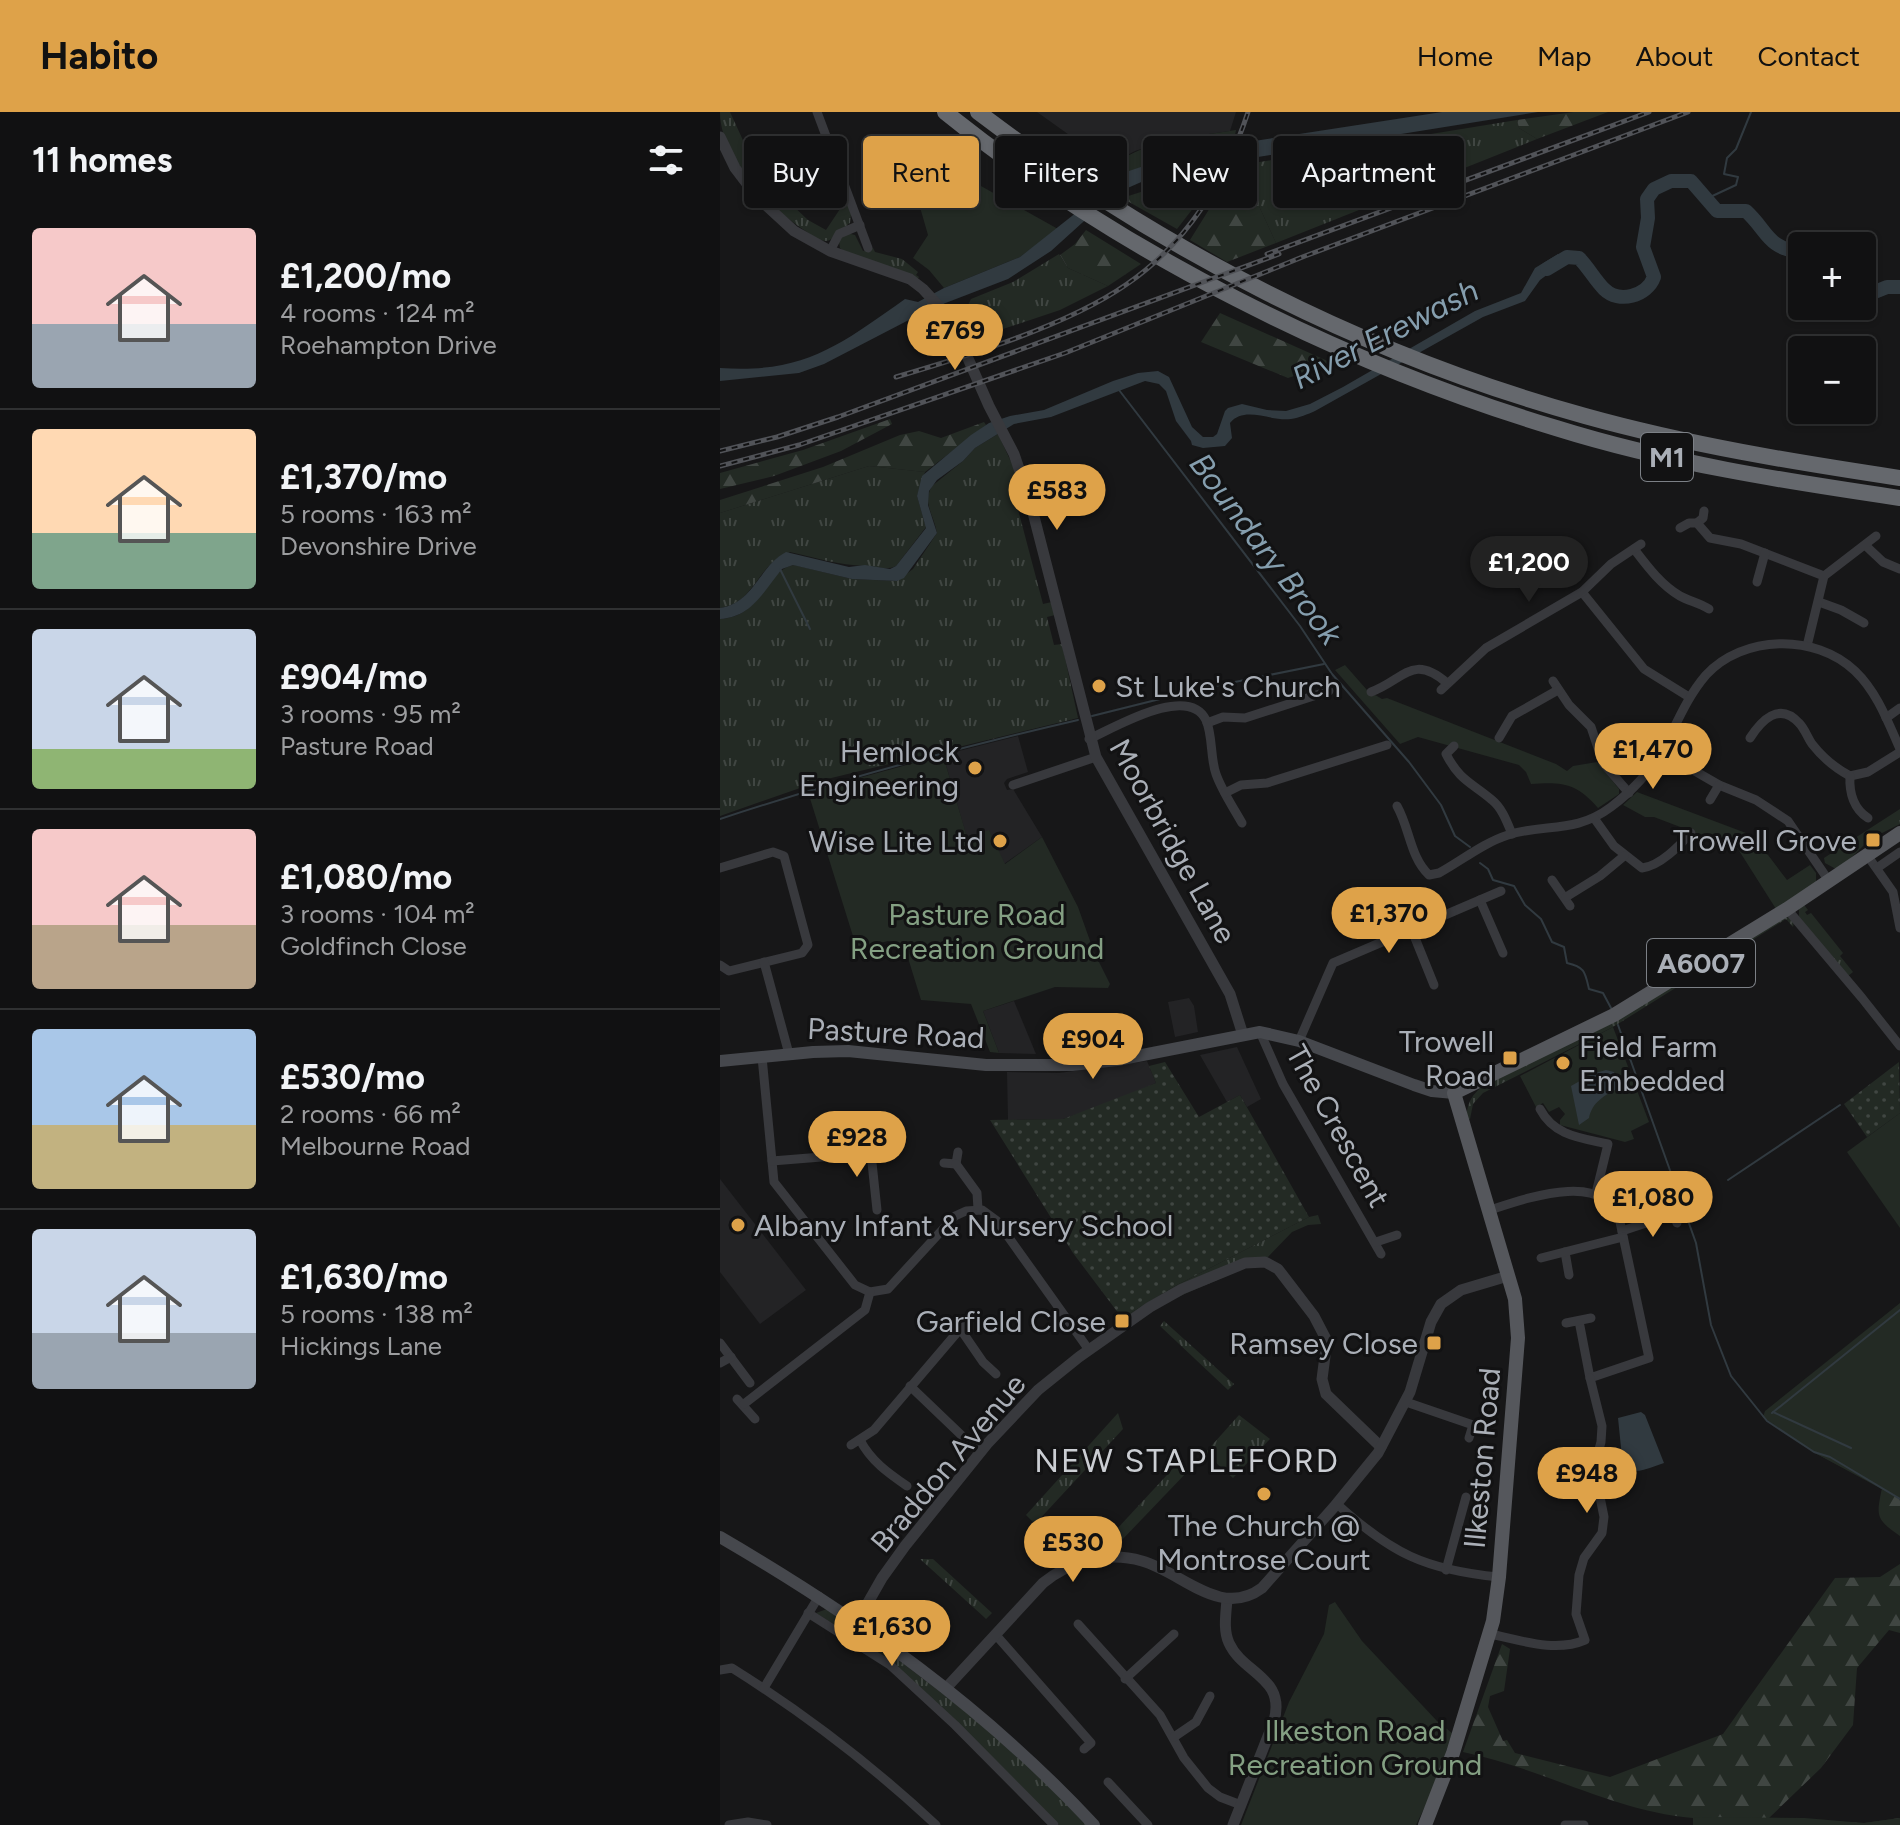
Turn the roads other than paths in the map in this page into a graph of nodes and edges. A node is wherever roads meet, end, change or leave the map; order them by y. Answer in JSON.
{"nodes":[{"id":1,"x":817,"y":112,"type":"edge"},
{"id":2,"x":945,"y":112,"type":"edge"},
{"id":3,"x":978,"y":112,"type":"edge"},
{"id":4,"x":720,"y":137,"type":"edge"},
{"id":5,"x":860,"y":225,"type":"junction"},
{"id":6,"x":868,"y":248,"type":"dead end"},
{"id":7,"x":830,"y":251,"type":"junction"},
{"id":8,"x":1900,"y":478,"type":"edge"},
{"id":9,"x":1900,"y":498,"type":"edge"},
{"id":10,"x":1704,"y":511,"type":"dead end"},
{"id":11,"x":1697,"y":523,"type":"junction"},
{"id":12,"x":1680,"y":528,"type":"dead end"},
{"id":13,"x":1876,"y":536,"type":"dead end"},
{"id":14,"x":1865,"y":545,"type":"junction"},
{"id":15,"x":1765,"y":553,"type":"junction"},
{"id":16,"x":1900,"y":569,"type":"edge"},
{"id":17,"x":1824,"y":576,"type":"junction"},
{"id":18,"x":1757,"y":582,"type":"dead end"},
{"id":19,"x":1582,"y":592,"type":"junction"},
{"id":20,"x":1819,"y":602,"type":"junction"},
{"id":21,"x":1709,"y":609,"type":"dead end"},
{"id":22,"x":1864,"y":623,"type":"dead end"},
{"id":23,"x":1807,"y":646,"type":"junction"},
{"id":24,"x":1322,"y":690,"type":"dead end"},
{"id":25,"x":1378,"y":693,"type":"dead end"},
{"id":26,"x":1689,"y":697,"type":"junction"},
{"id":27,"x":1900,"y":708,"type":"edge"},
{"id":28,"x":1886,"y":718,"type":"junction"},
{"id":29,"x":1207,"y":723,"type":"junction"},
{"id":30,"x":1505,"y":734,"type":"dead end"},
{"id":31,"x":1750,"y":738,"type":"dead end"},
{"id":32,"x":1089,"y":739,"type":"junction"},
{"id":33,"x":1380,"y":744,"type":"dead end"},
{"id":34,"x":1437,"y":745,"type":"dead end"},
{"id":35,"x":1454,"y":746,"type":"dead end"},
{"id":36,"x":1900,"y":751,"type":"edge"},
{"id":37,"x":1662,"y":752,"type":"junction"},
{"id":38,"x":1446,"y":754,"type":"junction"},
{"id":39,"x":1096,"y":757,"type":"junction"},
{"id":40,"x":1850,"y":776,"type":"junction"},
{"id":41,"x":1013,"y":785,"type":"dead end"},
{"id":42,"x":1719,"y":785,"type":"junction"},
{"id":43,"x":1225,"y":793,"type":"junction"},
{"id":44,"x":1629,"y":793,"type":"junction"},
{"id":45,"x":1710,"y":800,"type":"dead end"},
{"id":46,"x":1397,"y":806,"type":"dead end"},
{"id":47,"x":1414,"y":812,"type":"dead end"},
{"id":48,"x":1242,"y":816,"type":"dead end"},
{"id":49,"x":1402,"y":816,"type":"junction"},
{"id":50,"x":1861,"y":817,"type":"dead end"},
{"id":51,"x":1594,"y":818,"type":"junction"},
{"id":52,"x":1691,"y":833,"type":"dead end"},
{"id":53,"x":1900,"y":833,"type":"edge"},
{"id":54,"x":1512,"y":834,"type":"junction"},
{"id":55,"x":1900,"y":852,"type":"edge"},
{"id":56,"x":1867,"y":855,"type":"junction"},
{"id":57,"x":1624,"y":856,"type":"junction"},
{"id":58,"x":720,"y":868,"type":"edge"},
{"id":59,"x":1877,"y":868,"type":"junction"},
{"id":60,"x":1429,"y":875,"type":"junction"},
{"id":61,"x":1552,"y":880,"type":"dead end"},
{"id":62,"x":1829,"y":881,"type":"junction"},
{"id":63,"x":1419,"y":883,"type":"dead end"},
{"id":64,"x":1501,"y":891,"type":"dead end"},
{"id":65,"x":1480,"y":900,"type":"junction"},
{"id":66,"x":1787,"y":909,"type":"junction"},
{"id":67,"x":1411,"y":928,"type":"junction"},
{"id":68,"x":1900,"y":928,"type":"edge"},
{"id":69,"x":1503,"y":953,"type":"dead end"},
{"id":70,"x":764,"y":962,"type":"junction"},
{"id":71,"x":720,"y":965,"type":"edge"},
{"id":72,"x":1434,"y":985,"type":"dead end"},
{"id":73,"x":1260,"y":1032,"type":"junction"},
{"id":74,"x":1243,"y":1035,"type":"junction"},
{"id":75,"x":1299,"y":1041,"type":"junction"},
{"id":76,"x":1900,"y":1046,"type":"edge"},
{"id":77,"x":789,"y":1054,"type":"junction"},
{"id":78,"x":762,"y":1057,"type":"junction"},
{"id":79,"x":720,"y":1061,"type":"edge"},
{"id":80,"x":1454,"y":1093,"type":"junction"},
{"id":81,"x":1540,"y":1109,"type":"dead end"},
{"id":82,"x":1608,"y":1144,"type":"junction"},
{"id":83,"x":1621,"y":1146,"type":"dead end"},
{"id":84,"x":958,"y":1152,"type":"dead end"},
{"id":85,"x":772,"y":1161,"type":"junction"},
{"id":86,"x":944,"y":1163,"type":"dead end"},
{"id":87,"x":956,"y":1164,"type":"junction"},
{"id":88,"x":875,"y":1190,"type":"junction"},
{"id":89,"x":862,"y":1192,"type":"dead end"},
{"id":90,"x":1596,"y":1193,"type":"junction"},
{"id":91,"x":978,"y":1209,"type":"junction"},
{"id":92,"x":877,"y":1210,"type":"dead end"},
{"id":93,"x":1490,"y":1210,"type":"junction"},
{"id":94,"x":1673,"y":1214,"type":"dead end"},
{"id":95,"x":1622,"y":1234,"type":"junction"},
{"id":96,"x":1397,"y":1235,"type":"dead end"},
{"id":97,"x":1376,"y":1242,"type":"junction"},
{"id":98,"x":1565,"y":1252,"type":"junction"},
{"id":99,"x":1381,"y":1254,"type":"dead end"},
{"id":100,"x":1541,"y":1258,"type":"dead end"},
{"id":101,"x":1569,"y":1275,"type":"dead end"},
{"id":102,"x":1508,"y":1276,"type":"junction"},
{"id":103,"x":870,"y":1292,"type":"junction"},
{"id":104,"x":1591,"y":1318,"type":"dead end"},
{"id":105,"x":1579,"y":1321,"type":"junction"},
{"id":106,"x":1566,"y":1323,"type":"dead end"},
{"id":107,"x":720,"y":1343,"type":"edge"},
{"id":108,"x":1089,"y":1350,"type":"junction"},
{"id":109,"x":731,"y":1357,"type":"junction"},
{"id":110,"x":720,"y":1363,"type":"edge"},
{"id":111,"x":996,"y":1374,"type":"dead end"},
{"id":112,"x":1590,"y":1378,"type":"junction"},
{"id":113,"x":750,"y":1383,"type":"dead end"},
{"id":114,"x":910,"y":1386,"type":"junction"},
{"id":115,"x":1406,"y":1402,"type":"junction"},
{"id":116,"x":755,"y":1419,"type":"dead end"},
{"id":117,"x":1469,"y":1438,"type":"dead end"},
{"id":118,"x":1381,"y":1447,"type":"junction"},
{"id":119,"x":980,"y":1453,"type":"junction"},
{"id":120,"x":907,"y":1486,"type":"dead end"},
{"id":121,"x":1466,"y":1497,"type":"dead end"},
{"id":122,"x":1337,"y":1504,"type":"junction"},
{"id":123,"x":721,"y":1538,"type":"edge"},
{"id":124,"x":1446,"y":1570,"type":"junction"},
{"id":125,"x":1499,"y":1577,"type":"junction"},
{"id":126,"x":819,"y":1596,"type":"junction"},
{"id":127,"x":1227,"y":1599,"type":"junction"},
{"id":128,"x":808,"y":1613,"type":"junction"},
{"id":129,"x":857,"y":1622,"type":"junction"},
{"id":130,"x":1078,"y":1624,"type":"dead end"},
{"id":131,"x":995,"y":1634,"type":"junction"},
{"id":132,"x":1490,"y":1634,"type":"junction"},
{"id":133,"x":1167,"y":1635,"type":"dead end"},
{"id":134,"x":720,"y":1670,"type":"edge"},
{"id":135,"x":1125,"y":1679,"type":"junction"},
{"id":136,"x":947,"y":1687,"type":"junction"},
{"id":137,"x":764,"y":1688,"type":"junction"},
{"id":138,"x":1203,"y":1701,"type":"dead end"},
{"id":139,"x":1174,"y":1737,"type":"junction"},
{"id":140,"x":1084,"y":1749,"type":"dead end"},
{"id":141,"x":1115,"y":1785,"type":"dead end"},
{"id":142,"x":1241,"y":1805,"type":"junction"},
{"id":143,"x":729,"y":1825,"type":"edge"},
{"id":144,"x":767,"y":1825,"type":"edge"},
{"id":145,"x":936,"y":1825,"type":"edge"},
{"id":146,"x":1054,"y":1825,"type":"edge"},
{"id":147,"x":1094,"y":1825,"type":"edge"},
{"id":148,"x":1148,"y":1825,"type":"edge"},
{"id":149,"x":1233,"y":1825,"type":"edge"},
{"id":150,"x":1425,"y":1825,"type":"edge"},
{"id":151,"x":1565,"y":1825,"type":"edge"},
{"id":152,"x":1584,"y":1825,"type":"edge"}],
"edges":[{"from":1,"to":5,"type":"street"},
{"from":2,"to":9,"type":"highway","number":"M1"},
{"from":3,"to":8,"type":"highway","number":"M1"},
{"from":4,"to":7,"type":"street","name":"Moorbridge Lane"},
{"from":5,"to":6,"type":"street"},
{"from":5,"to":7,"type":"street"},
{"from":7,"to":32,"type":"street","name":"Moorbridge Lane"},
{"from":10,"to":11,"type":"street"},
{"from":11,"to":12,"type":"street"},
{"from":11,"to":15,"type":"street"},
{"from":13,"to":14,"type":"street"},
{"from":14,"to":16,"type":"street"},
{"from":14,"to":17,"type":"street"},
{"from":15,"to":17,"type":"street"},
{"from":15,"to":18,"type":"street"},
{"from":17,"to":20,"type":"street"},
{"from":19,"to":21,"type":"street"},
{"from":19,"to":25,"type":"street"},
{"from":19,"to":26,"type":"street"},
{"from":20,"to":22,"type":"street"},
{"from":20,"to":23,"type":"street"},
{"from":23,"to":26,"type":"street"},
{"from":23,"to":28,"type":"street"},
{"from":24,"to":29,"type":"street"},
{"from":26,"to":37,"type":"street"},
{"from":27,"to":28,"type":"street"},
{"from":28,"to":36,"type":"street"},
{"from":29,"to":32,"type":"street"},
{"from":29,"to":43,"type":"street"},
{"from":30,"to":44,"type":"street"},
{"from":31,"to":40,"type":"street"},
{"from":32,"to":39,"type":"street","name":"Moorbridge Lane"},
{"from":33,"to":43,"type":"street"},
{"from":34,"to":38,"type":"street"},
{"from":35,"to":38,"type":"street"},
{"from":36,"to":40,"type":"street"},
{"from":37,"to":42,"type":"street"},
{"from":37,"to":44,"type":"street"},
{"from":38,"to":54,"type":"street"},
{"from":39,"to":41,"type":"street"},
{"from":39,"to":74,"type":"street","name":"Moorbridge Lane"},
{"from":40,"to":50,"type":"street"},
{"from":42,"to":45,"type":"street"},
{"from":42,"to":62,"type":"street"},
{"from":43,"to":48,"type":"street"},
{"from":44,"to":51,"type":"street"},
{"from":46,"to":49,"type":"street"},
{"from":47,"to":49,"type":"street"},
{"from":49,"to":60,"type":"street"},
{"from":51,"to":54,"type":"street"},
{"from":51,"to":57,"type":"street"},
{"from":52,"to":57,"type":"street"},
{"from":53,"to":56,"type":"main road","number":"A6007"},
{"from":54,"to":60,"type":"street"},
{"from":55,"to":59,"type":"street"},
{"from":56,"to":59,"type":"street"},
{"from":56,"to":62,"type":"main road","number":"A6007"},
{"from":57,"to":61,"type":"street"},
{"from":58,"to":70,"type":"street"},
{"from":59,"to":68,"type":"street"},
{"from":60,"to":63,"type":"street"},
{"from":62,"to":66,"type":"main road","number":"A6007"},
{"from":64,"to":65,"type":"street"},
{"from":65,"to":67,"type":"street"},
{"from":65,"to":69,"type":"street"},
{"from":66,"to":76,"type":"street"},
{"from":66,"to":80,"type":"main road","number":"A6007"},
{"from":67,"to":72,"type":"street"},
{"from":67,"to":75,"type":"street"},
{"from":70,"to":71,"type":"street"},
{"from":70,"to":77,"type":"street"},
{"from":73,"to":74,"type":"main road","name":"Pasture Road"},
{"from":73,"to":75,"type":"main road","name":"Pasture Road"},
{"from":73,"to":97,"type":"street","name":"The Crescent"},
{"from":74,"to":77,"type":"main road","name":"Pasture Road"},
{"from":75,"to":80,"type":"main road","name":"Pasture Road"},
{"from":77,"to":78,"type":"main road","name":"Pasture Road"},
{"from":78,"to":79,"type":"main road","name":"Pasture Road"},
{"from":78,"to":85,"type":"street"},
{"from":80,"to":93,"type":"main road","name":"Ilkeston Road"},
{"from":81,"to":82,"type":"street"},
{"from":82,"to":83,"type":"street"},
{"from":82,"to":90,"type":"street"},
{"from":84,"to":87,"type":"street"},
{"from":85,"to":88,"type":"street"},
{"from":85,"to":103,"type":"street"},
{"from":86,"to":87,"type":"street"},
{"from":87,"to":91,"type":"street"},
{"from":88,"to":89,"type":"street"},
{"from":88,"to":92,"type":"street"},
{"from":90,"to":93,"type":"street"},
{"from":90,"to":95,"type":"street"},
{"from":91,"to":103,"type":"street"},
{"from":91,"to":108,"type":"street"},
{"from":93,"to":102,"type":"main road","name":"Ilkeston Road"},
{"from":94,"to":95,"type":"street"},
{"from":95,"to":98,"type":"street"},
{"from":95,"to":112,"type":"street"},
{"from":96,"to":97,"type":"street","name":"The Crescent"},
{"from":97,"to":99,"type":"street","name":"The Crescent"},
{"from":98,"to":100,"type":"street"},
{"from":98,"to":101,"type":"street"},
{"from":102,"to":115,"type":"street"},
{"from":102,"to":125,"type":"main road","name":"Ilkeston Road"},
{"from":103,"to":116,"type":"street"},
{"from":104,"to":105,"type":"street"},
{"from":105,"to":106,"type":"street"},
{"from":105,"to":112,"type":"street"},
{"from":107,"to":109,"type":"street"},
{"from":108,"to":118,"type":"street","name":"Braddon Avenue"},
{"from":108,"to":119,"type":"street","name":"Braddon Avenue"},
{"from":109,"to":110,"type":"street"},
{"from":109,"to":113,"type":"street"},
{"from":111,"to":114,"type":"street"},
{"from":112,"to":132,"type":"street"},
{"from":114,"to":119,"type":"street"},
{"from":114,"to":120,"type":"street"},
{"from":115,"to":117,"type":"street"},
{"from":115,"to":118,"type":"street"},
{"from":118,"to":122,"type":"street"},
{"from":119,"to":129,"type":"street","name":"Braddon Avenue"},
{"from":121,"to":124,"type":"street"},
{"from":122,"to":124,"type":"street"},
{"from":122,"to":127,"type":"street"},
{"from":123,"to":126,"type":"main road"},
{"from":124,"to":125,"type":"street"},
{"from":125,"to":132,"type":"main road","name":"Ilkeston Road"},
{"from":126,"to":128,"type":"street"},
{"from":126,"to":129,"type":"main road"},
{"from":127,"to":131,"type":"street"},
{"from":127,"to":142,"type":"street"},
{"from":128,"to":137,"type":"street"},
{"from":128,"to":146,"type":"street"},
{"from":129,"to":136,"type":"main road"},
{"from":130,"to":135,"type":"street"},
{"from":131,"to":136,"type":"street"},
{"from":131,"to":140,"type":"street"},
{"from":132,"to":150,"type":"main road","name":"Ilkeston Road"},
{"from":133,"to":135,"type":"street"},
{"from":134,"to":137,"type":"street"},
{"from":135,"to":139,"type":"street"},
{"from":136,"to":147,"type":"main road"},
{"from":137,"to":145,"type":"street"},
{"from":138,"to":139,"type":"street"},
{"from":139,"to":142,"type":"street"},
{"from":141,"to":148,"type":"street"},
{"from":142,"to":149,"type":"street"},
{"from":143,"to":144,"type":"street"},
{"from":151,"to":152,"type":"street"}]}
